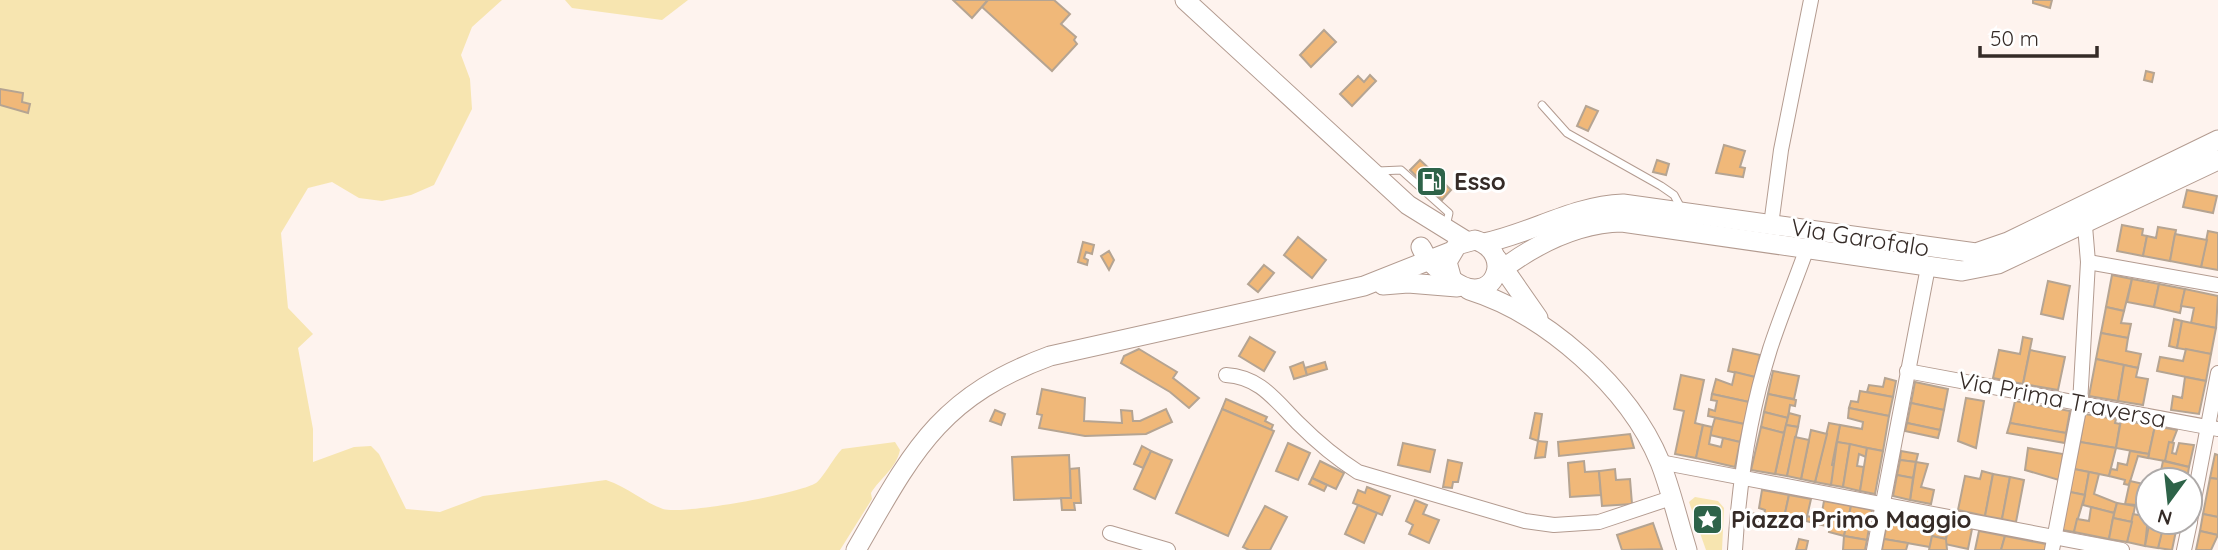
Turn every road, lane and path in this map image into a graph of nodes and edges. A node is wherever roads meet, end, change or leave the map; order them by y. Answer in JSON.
{"nodes":[{"id":1,"x":1185,"y":0,"type":"edge"},
{"id":2,"x":1811,"y":0,"type":"edge"},
{"id":3,"x":1542,"y":106,"type":"dead end"},
{"id":4,"x":2218,"y":140,"type":"edge"},
{"id":5,"x":2218,"y":160,"type":"edge"},
{"id":6,"x":1371,"y":171,"type":"junction"},
{"id":7,"x":1408,"y":205,"type":"junction"},
{"id":8,"x":2075,"y":208,"type":"junction"},
{"id":9,"x":1682,"y":212,"type":"junction"},
{"id":10,"x":1771,"y":225,"type":"junction"},
{"id":11,"x":2085,"y":226,"type":"junction"},
{"id":12,"x":1444,"y":230,"type":"junction"},
{"id":13,"x":1467,"y":245,"type":"junction"},
{"id":14,"x":1807,"y":248,"type":"junction"},
{"id":15,"x":1530,"y":249,"type":"junction"},
{"id":16,"x":1420,"y":258,"type":"junction"},
{"id":17,"x":2088,"y":262,"type":"junction"},
{"id":18,"x":1499,"y":267,"type":"junction"},
{"id":19,"x":1928,"y":267,"type":"junction"},
{"id":20,"x":2218,"y":285,"type":"edge"},
{"id":21,"x":1364,"y":286,"type":"junction"},
{"id":22,"x":1460,"y":286,"type":"junction"},
{"id":23,"x":1520,"y":293,"type":"junction"},
{"id":24,"x":1547,"y":330,"type":"junction"},
{"id":25,"x":1907,"y":372,"type":"junction"},
{"id":26,"x":2218,"y":373,"type":"edge"},
{"id":27,"x":1226,"y":375,"type":"dead end"},
{"id":28,"x":2080,"y":404,"type":"junction"},
{"id":29,"x":2213,"y":428,"type":"edge"},
{"id":30,"x":1660,"y":462,"type":"junction"},
{"id":31,"x":2204,"y":466,"type":"edge"},
{"id":32,"x":1742,"y":478,"type":"junction"},
{"id":33,"x":1671,"y":498,"type":"junction"},
{"id":34,"x":1882,"y":504,"type":"junction"},
{"id":35,"x":1110,"y":533,"type":"dead end"},
{"id":36,"x":2053,"y":543,"type":"edge"},
{"id":37,"x":856,"y":550,"type":"edge"},
{"id":38,"x":1168,"y":550,"type":"edge"},
{"id":39,"x":1687,"y":550,"type":"edge"},
{"id":40,"x":1735,"y":550,"type":"edge"},
{"id":41,"x":1874,"y":550,"type":"edge"},
{"id":42,"x":2122,"y":550,"type":"edge"}],
"edges":[{"from":1,"to":6,"type":"main road"},
{"from":2,"to":10,"type":"street"},
{"from":3,"to":9,"type":"lane"},
{"from":4,"to":8,"type":"main road","name":"Via Garofalo"},
{"from":5,"to":11,"type":"main road","name":"Via Garofalo"},
{"from":6,"to":7,"type":"main road"},
{"from":6,"to":12,"type":"lane"},
{"from":7,"to":12,"type":"main road"},
{"from":7,"to":16,"type":"main road"},
{"from":8,"to":10,"type":"main road","name":"Via Garofalo"},
{"from":8,"to":11,"type":"street"},
{"from":9,"to":10,"type":"main road","name":"Via Garofalo"},
{"from":9,"to":13,"type":"main road","name":"Via Garofalo"},
{"from":11,"to":17,"type":"street"},
{"from":11,"to":19,"type":"main road","name":"Via Garofalo"},
{"from":12,"to":13,"type":"main road"},
{"from":13,"to":16,"type":"main road","name":"Via Garofalo"},
{"from":13,"to":18,"type":"main road"},
{"from":13,"to":22,"type":"main road"},
{"from":14,"to":15,"type":"main road","name":"Via Garofalo"},
{"from":14,"to":19,"type":"main road","name":"Via Garofalo"},
{"from":14,"to":32,"type":"street"},
{"from":15,"to":18,"type":"main road","name":"Via Garofalo"},
{"from":15,"to":23,"type":"main road"},
{"from":16,"to":21,"type":"main road","name":"Via Garofalo"},
{"from":16,"to":22,"type":"main road"},
{"from":17,"to":20,"type":"street"},
{"from":17,"to":28,"type":"street"},
{"from":18,"to":22,"type":"main road","name":"Via Garofalo"},
{"from":18,"to":23,"type":"main road"},
{"from":19,"to":25,"type":"street"},
{"from":21,"to":22,"type":"main road"},
{"from":21,"to":37,"type":"main road"},
{"from":22,"to":24,"type":"main road"},
{"from":23,"to":24,"type":"main road"},
{"from":24,"to":30,"type":"main road"},
{"from":25,"to":28,"type":"street","name":"Via Prima Traversa"},
{"from":25,"to":34,"type":"street"},
{"from":26,"to":29,"type":"street"},
{"from":27,"to":33,"type":"street"},
{"from":28,"to":29,"type":"street","name":"Via Prima Traversa"},
{"from":28,"to":36,"type":"street"},
{"from":29,"to":31,"type":"street"},
{"from":30,"to":32,"type":"street"},
{"from":30,"to":33,"type":"main road"},
{"from":32,"to":34,"type":"street"},
{"from":32,"to":40,"type":"street"},
{"from":33,"to":39,"type":"main road"},
{"from":34,"to":36,"type":"street"},
{"from":34,"to":41,"type":"street"},
{"from":35,"to":38,"type":"street"},
{"from":36,"to":42,"type":"street"}]}
